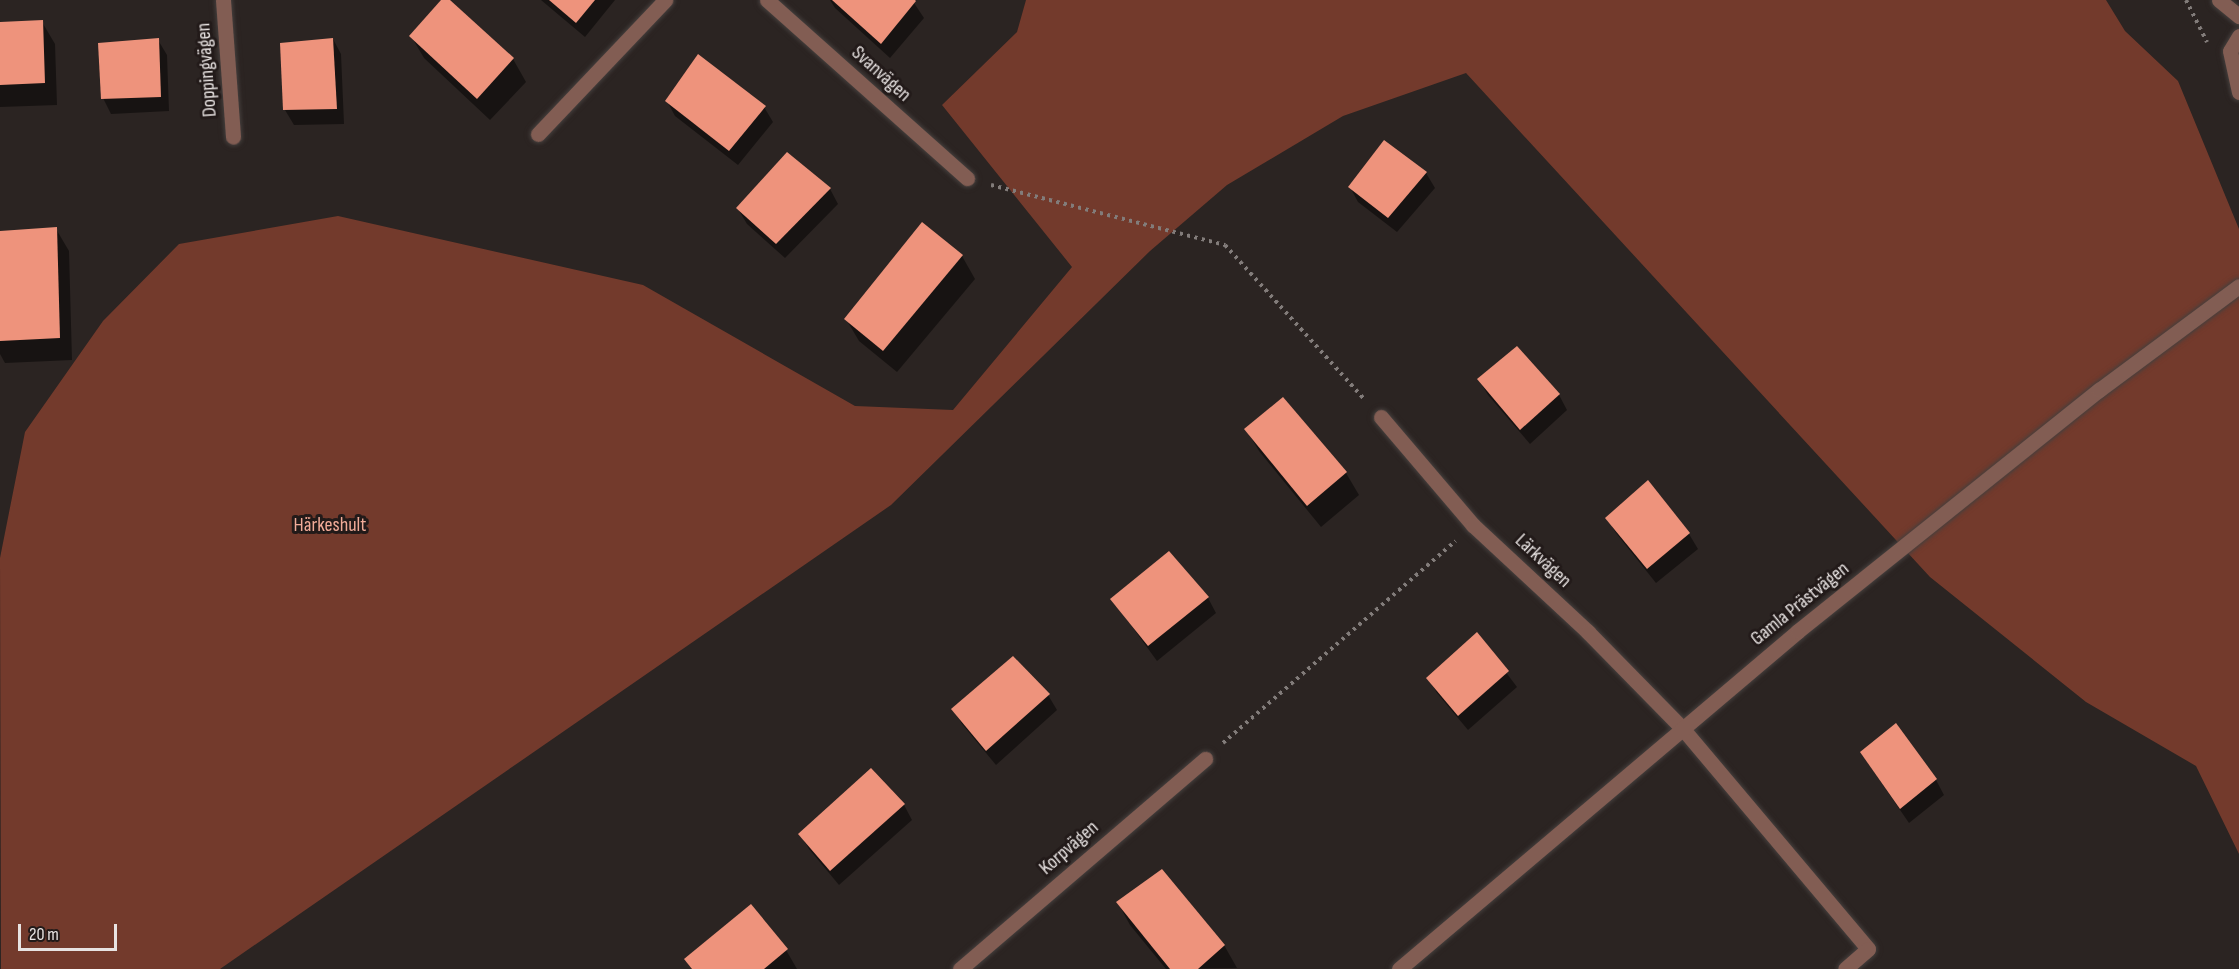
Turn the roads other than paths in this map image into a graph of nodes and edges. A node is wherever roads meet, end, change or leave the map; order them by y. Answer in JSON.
{"nodes":[{"id":1,"x":223,"y":0,"type":"edge"},
{"id":2,"x":665,"y":0,"type":"edge"},
{"id":3,"x":767,"y":0,"type":"edge"},
{"id":4,"x":2219,"y":0,"type":"edge"},
{"id":5,"x":2239,"y":16,"type":"edge"},
{"id":6,"x":2239,"y":36,"type":"edge"},
{"id":7,"x":2239,"y":92,"type":"edge"},
{"id":8,"x":538,"y":134,"type":"dead end"},
{"id":9,"x":232,"y":137,"type":"dead end"},
{"id":10,"x":967,"y":178,"type":"road end"},
{"id":11,"x":2239,"y":286,"type":"edge"},
{"id":12,"x":1381,"y":417,"type":"road end"},
{"id":13,"x":1683,"y":729,"type":"junction"},
{"id":14,"x":1205,"y":759,"type":"road end"},
{"id":15,"x":960,"y":969,"type":"edge"},
{"id":16,"x":1399,"y":969,"type":"edge"},
{"id":17,"x":1845,"y":969,"type":"edge"}],
"edges":[{"from":1,"to":9,"type":"street","name":"Doppingvägen"},
{"from":2,"to":8,"type":"street"},
{"from":3,"to":10,"type":"street","name":"Svanvägen"},
{"from":4,"to":5,"type":"street"},
{"from":6,"to":7,"type":"street"},
{"from":11,"to":13,"type":"street","name":"Gamla Prästvägen"},
{"from":12,"to":13,"type":"street","name":"Lärkvägen"},
{"from":13,"to":16,"type":"street","name":"Gamla Prästvägen"},
{"from":13,"to":17,"type":"street","name":"Lärkvägen"},
{"from":14,"to":15,"type":"street","name":"Korpvägen"}]}
